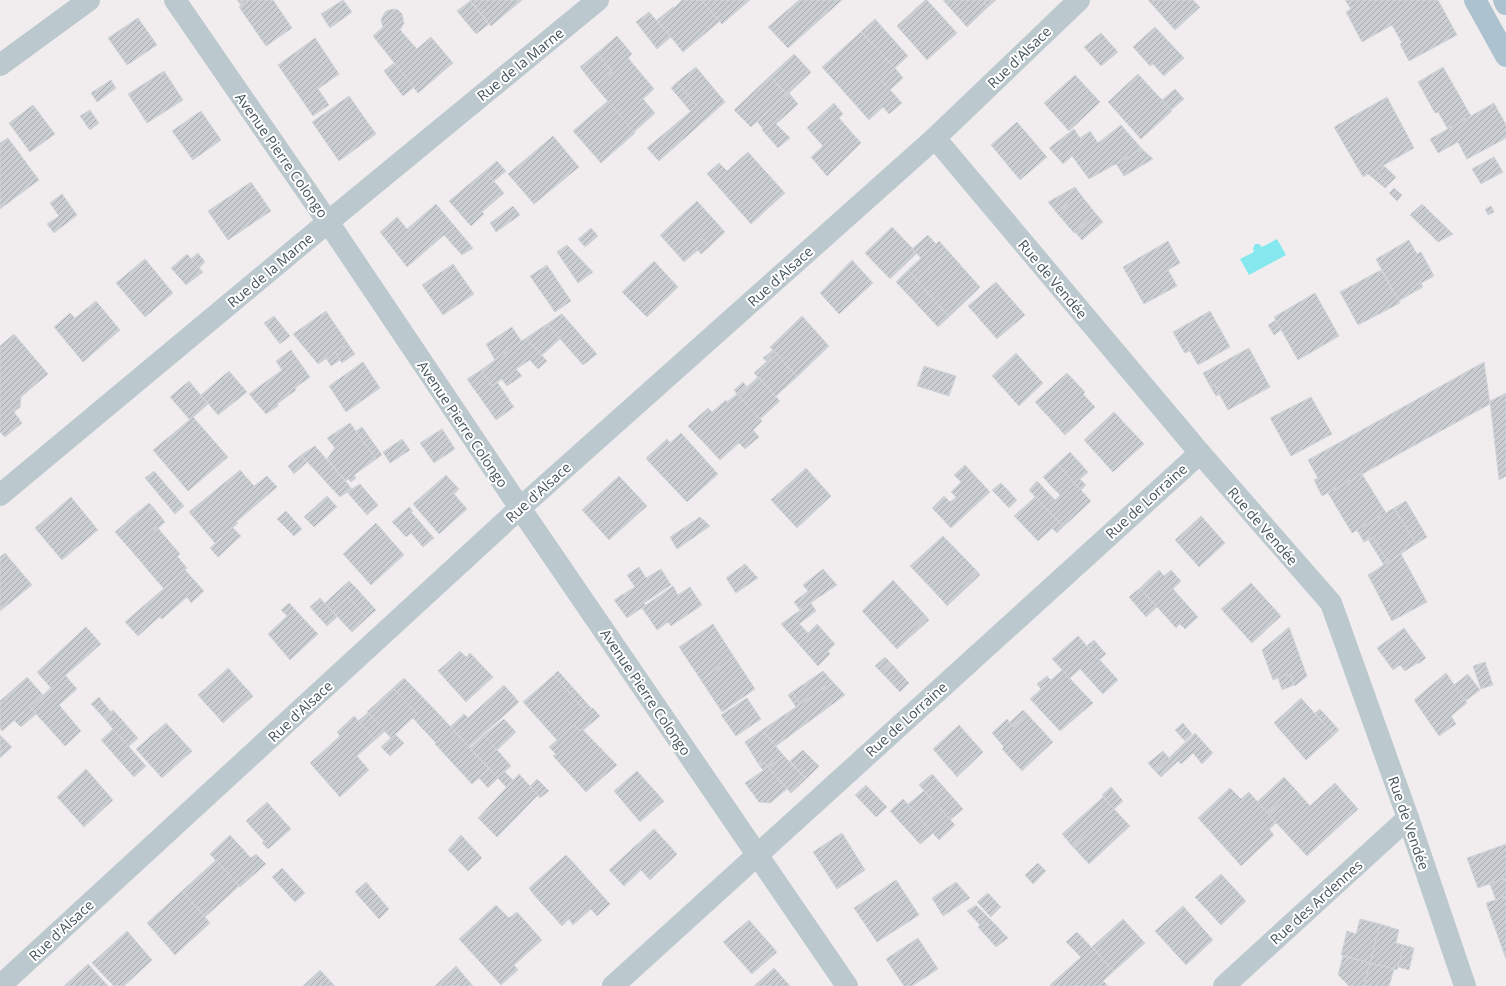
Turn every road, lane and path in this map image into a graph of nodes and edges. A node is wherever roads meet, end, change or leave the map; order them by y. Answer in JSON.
{"nodes":[{"id":1,"x":89,"y":0,"type":"edge"},
{"id":2,"x":175,"y":0,"type":"edge"},
{"id":3,"x":598,"y":0,"type":"edge"},
{"id":4,"x":1079,"y":0,"type":"edge"},
{"id":5,"x":1475,"y":0,"type":"edge"},
{"id":6,"x":1504,"y":0,"type":"edge"},
{"id":7,"x":1506,"y":4,"type":"edge"},
{"id":8,"x":1506,"y":56,"type":"edge"},
{"id":9,"x":0,"y":65,"type":"edge"},
{"id":10,"x":934,"y":138,"type":"junction"},
{"id":11,"x":328,"y":222,"type":"junction"},
{"id":12,"x":1200,"y":453,"type":"junction"},
{"id":13,"x":0,"y":495,"type":"edge"},
{"id":14,"x":520,"y":508,"type":"junction"},
{"id":15,"x":1408,"y":818,"type":"junction"},
{"id":16,"x":757,"y":854,"type":"junction"},
{"id":17,"x":0,"y":986,"type":"edge"},
{"id":18,"x":613,"y":986,"type":"edge"},
{"id":19,"x":847,"y":986,"type":"edge"},
{"id":20,"x":1224,"y":986,"type":"edge"},
{"id":21,"x":1465,"y":986,"type":"edge"}],
"edges":[{"from":1,"to":9,"type":"street"},
{"from":2,"to":11,"type":"street","name":"Avenue Pierre Colongo"},
{"from":3,"to":11,"type":"street","name":"Rue de la Marne"},
{"from":4,"to":10,"type":"street","name":"Rue d'Alsace"},
{"from":5,"to":8,"type":"main road"},
{"from":6,"to":7,"type":"main road"},
{"from":10,"to":12,"type":"street","name":"Rue de Vendée"},
{"from":10,"to":14,"type":"street","name":"Rue d'Alsace"},
{"from":11,"to":13,"type":"street","name":"Rue de la Marne"},
{"from":11,"to":14,"type":"street","name":"Avenue Pierre Colongo"},
{"from":12,"to":15,"type":"street","name":"Rue de Vendée"},
{"from":12,"to":16,"type":"street","name":"Rue de Lorraine"},
{"from":14,"to":16,"type":"street","name":"Avenue Pierre Colongo"},
{"from":14,"to":17,"type":"street","name":"Rue d'Alsace"},
{"from":15,"to":20,"type":"street","name":"Rue des Ardennes"},
{"from":15,"to":21,"type":"street","name":"Rue de Vendée"},
{"from":16,"to":18,"type":"street","name":"Rue de Lorraine"},
{"from":16,"to":19,"type":"street","name":"Avenue Pierre Colongo"}]}
